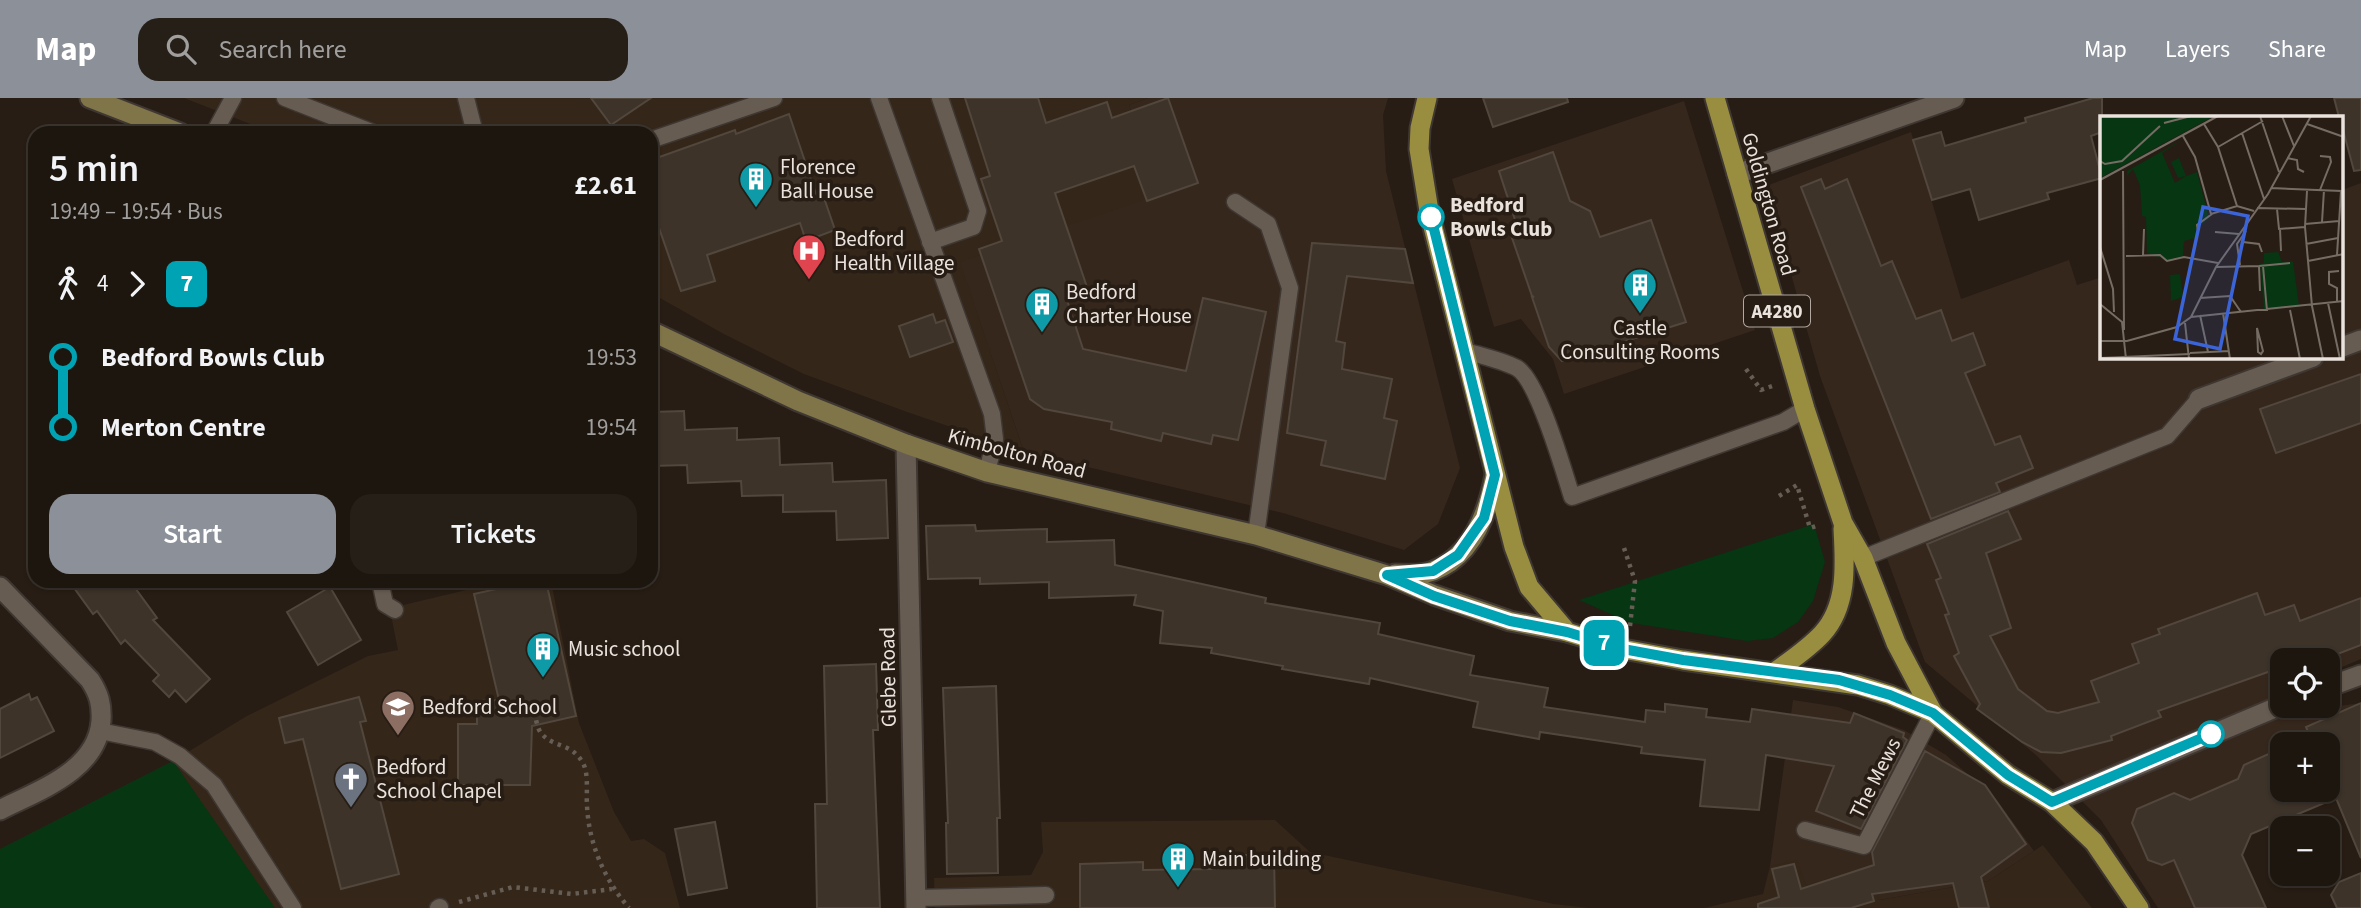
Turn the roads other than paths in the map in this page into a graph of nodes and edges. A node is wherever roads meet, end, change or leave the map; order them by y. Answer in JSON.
{"nodes":[{"id":1,"x":90,"y":98,"type":"edge"},
{"id":2,"x":233,"y":98,"type":"edge"},
{"id":3,"x":285,"y":98,"type":"edge"},
{"id":4,"x":466,"y":98,"type":"edge"},
{"id":5,"x":774,"y":98,"type":"edge"},
{"id":6,"x":879,"y":98,"type":"edge"},
{"id":7,"x":940,"y":98,"type":"edge"},
{"id":8,"x":1427,"y":98,"type":"edge"},
{"id":9,"x":1715,"y":98,"type":"edge"},
{"id":10,"x":1954,"y":98,"type":"edge"},
{"id":11,"x":162,"y":126,"type":"edge"},
{"id":12,"x":218,"y":126,"type":"edge"},
{"id":13,"x":356,"y":126,"type":"edge"},
{"id":14,"x":473,"y":126,"type":"edge"},
{"id":15,"x":658,"y":138,"type":"edge"},
{"id":16,"x":1737,"y":174,"type":"junction"},
{"id":17,"x":1235,"y":202,"type":"dead end"},
{"id":18,"x":930,"y":242,"type":"junction"},
{"id":19,"x":658,"y":334,"type":"edge"},
{"id":20,"x":2361,"y":340,"type":"edge"},
{"id":21,"x":2344,"y":346,"type":"edge"},
{"id":22,"x":1465,"y":351,"type":"junction"},
{"id":23,"x":2307,"y":359,"type":"edge"},
{"id":24,"x":2199,"y":398,"type":"joint"},
{"id":25,"x":1805,"y":409,"type":"junction"},
{"id":26,"x":906,"y":444,"type":"junction"},
{"id":27,"x":987,"y":472,"type":"junction"},
{"id":28,"x":1495,"y":475,"type":"junction"},
{"id":29,"x":1843,"y":523,"type":"junction"},
{"id":30,"x":1256,"y":535,"type":"junction"},
{"id":31,"x":1863,"y":558,"type":"junction"},
{"id":32,"x":1387,"y":575,"type":"junction"},
{"id":33,"x":0,"y":587,"type":"edge"},
{"id":34,"x":382,"y":588,"type":"edge"},
{"id":35,"x":395,"y":610,"type":"dead end"},
{"id":36,"x":1567,"y":632,"type":"junction"},
{"id":37,"x":1775,"y":672,"type":"junction"},
{"id":38,"x":2361,"y":675,"type":"edge"},
{"id":39,"x":2340,"y":683,"type":"edge"},
{"id":40,"x":2270,"y":710,"type":"edge"},
{"id":41,"x":1933,"y":713,"type":"junction"},
{"id":42,"x":100,"y":731,"type":"junction"},
{"id":43,"x":2052,"y":802,"type":"junction"},
{"id":44,"x":0,"y":810,"type":"edge"},
{"id":45,"x":1805,"y":830,"type":"dead end"},
{"id":46,"x":1046,"y":895,"type":"dead end"},
{"id":47,"x":916,"y":903,"type":"edge"},
{"id":48,"x":293,"y":908,"type":"edge"},
{"id":49,"x":2139,"y":908,"type":"edge"}],
"edges":[{"from":1,"to":11,"type":"main road"},
{"from":2,"to":12,"type":"lane"},
{"from":3,"to":13,"type":"lane"},
{"from":4,"to":14,"type":"lane"},
{"from":5,"to":15,"type":"lane"},
{"from":6,"to":18,"type":"lane"},
{"from":7,"to":18,"type":"lane"},
{"from":8,"to":22,"type":"main road"},
{"from":9,"to":16,"type":"main road","name":"Goldington Road","number":"A4280"},
{"from":10,"to":16,"type":"street"},
{"from":16,"to":25,"type":"main road","name":"Goldington Road","number":"A4280"},
{"from":17,"to":30,"type":"lane"},
{"from":18,"to":27,"type":"lane"},
{"from":19,"to":26,"type":"main road","name":"Kimbolton Road"},
{"from":20,"to":21,"type":"street"},
{"from":22,"to":25,"type":"lane"},
{"from":22,"to":28,"type":"main road"},
{"from":23,"to":24,"type":"street"},
{"from":24,"to":31,"type":"lane"},
{"from":25,"to":29,"type":"main road","name":"Goldington Road","number":"A4280"},
{"from":26,"to":27,"type":"main road","name":"Kimbolton Road"},
{"from":26,"to":47,"type":"street","name":"Glebe Road"},
{"from":27,"to":30,"type":"main road","name":"Kimbolton Road"},
{"from":28,"to":32,"type":"main road","name":"Kimbolton Road"},
{"from":28,"to":36,"type":"main road"},
{"from":29,"to":31,"type":"main road","name":"Goldington Road","number":"A4280"},
{"from":29,"to":37,"type":"main road","name":"Goldington Road"},
{"from":30,"to":32,"type":"main road","name":"Kimbolton Road"},
{"from":31,"to":41,"type":"main road","name":"Goldington Road","number":"A4280"},
{"from":32,"to":36,"type":"main road","name":"Kimbolton Road"},
{"from":33,"to":42,"type":"street"},
{"from":34,"to":35,"type":"lane"},
{"from":36,"to":37,"type":"main road","number":"A4280"},
{"from":37,"to":41,"type":"main road","number":"A4280"},
{"from":38,"to":39,"type":"street"},
{"from":40,"to":43,"type":"street"},
{"from":41,"to":43,"type":"main road","number":"A4280"},
{"from":41,"to":45,"type":"lane","name":"The Mews"},
{"from":42,"to":44,"type":"street"},
{"from":42,"to":48,"type":"lane"},
{"from":43,"to":49,"type":"main road","number":"A4280"},
{"from":46,"to":47,"type":"lane"}]}
